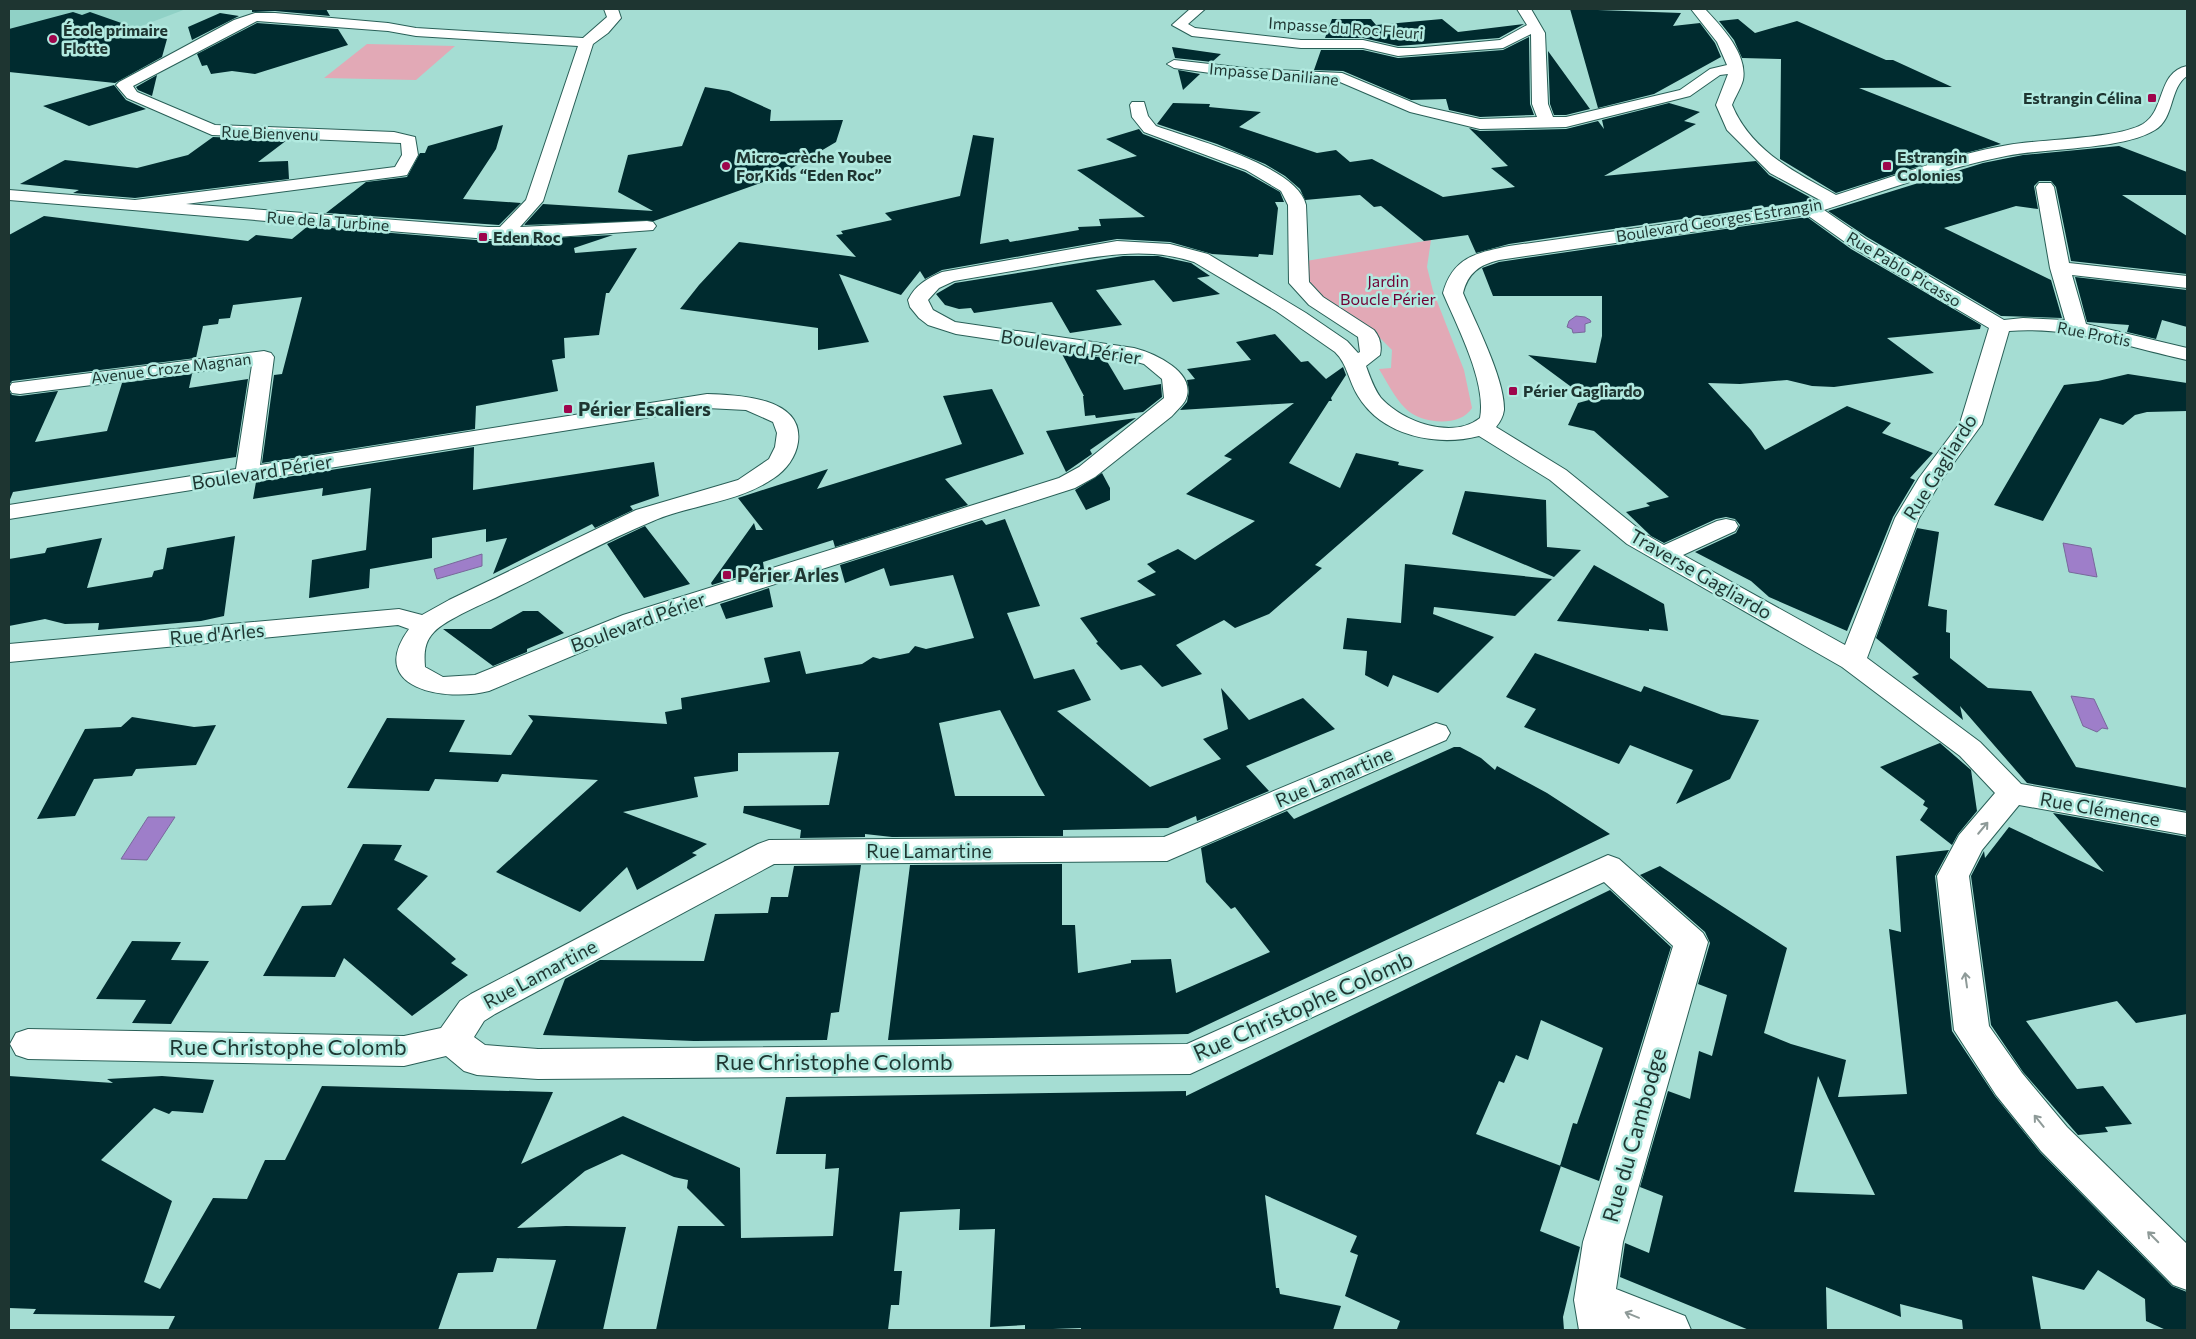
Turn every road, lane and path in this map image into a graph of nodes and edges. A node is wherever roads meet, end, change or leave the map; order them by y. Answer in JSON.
{"nodes":[{"id":1,"x":611,"y":9,"type":"edge"},
{"id":2,"x":1203,"y":9,"type":"edge"},
{"id":3,"x":1524,"y":9,"type":"edge"},
{"id":4,"x":1698,"y":9,"type":"edge"},
{"id":5,"x":1534,"y":27,"type":"junction"},
{"id":6,"x":586,"y":42,"type":"junction"},
{"id":7,"x":1174,"y":64,"type":"dead end"},
{"id":8,"x":1734,"y":68,"type":"junction"},
{"id":9,"x":2187,"y":70,"type":"edge"},
{"id":10,"x":1138,"y":105,"type":"dead end"},
{"id":11,"x":1547,"y":122,"type":"junction"},
{"id":12,"x":2045,"y":187,"type":"dead end"},
{"id":13,"x":9,"y":195,"type":"edge"},
{"id":14,"x":1834,"y":201,"type":"junction"},
{"id":15,"x":135,"y":205,"type":"junction"},
{"id":16,"x":1810,"y":209,"type":"junction"},
{"id":17,"x":647,"y":226,"type":"dead end"},
{"id":18,"x":505,"y":233,"type":"junction"},
{"id":19,"x":2060,"y":268,"type":"junction"},
{"id":20,"x":2187,"y":282,"type":"edge"},
{"id":21,"x":2000,"y":326,"type":"junction"},
{"id":22,"x":2077,"y":328,"type":"junction"},
{"id":23,"x":2187,"y":354,"type":"edge"},
{"id":24,"x":1353,"y":364,"type":"junction"},
{"id":25,"x":20,"y":388,"type":"dead end"},
{"id":26,"x":1482,"y":428,"type":"junction"},
{"id":27,"x":247,"y":474,"type":"junction"},
{"id":28,"x":9,"y":512,"type":"edge"},
{"id":29,"x":1726,"y":526,"type":"dead end"},
{"id":30,"x":1662,"y":556,"type":"junction"},
{"id":31,"x":425,"y":625,"type":"junction"},
{"id":32,"x":9,"y":653,"type":"edge"},
{"id":33,"x":1852,"y":661,"type":"junction"},
{"id":34,"x":1436,"y":733,"type":"dead end"},
{"id":35,"x":2012,"y":793,"type":"junction"},
{"id":36,"x":2187,"y":824,"type":"edge"},
{"id":37,"x":1608,"y":867,"type":"joint"},
{"id":38,"x":452,"y":1040,"type":"junction"},
{"id":39,"x":28,"y":1044,"type":"dead end"},
{"id":40,"x":2187,"y":1271,"type":"edge"},
{"id":41,"x":1597,"y":1315,"type":"edge"},
{"id":42,"x":1670,"y":1330,"type":"edge"}],
"edges":[{"from":1,"to":6,"type":"street"},
{"from":2,"to":5,"type":"street","name":"Impasse du Roc Fleuri"},
{"from":3,"to":5,"type":"street"},
{"from":4,"to":8,"type":"street"},
{"from":5,"to":11,"type":"street"},
{"from":6,"to":15,"type":"street","name":"Rue Bienvenu"},
{"from":6,"to":18,"type":"street"},
{"from":7,"to":11,"type":"street","name":"Impasse Daniliane"},
{"from":8,"to":11,"type":"street","name":"Impasse Daniliane"},
{"from":8,"to":14,"type":"street"},
{"from":9,"to":14,"type":"street","name":"Boulevard Georges Estrangin"},
{"from":10,"to":24,"type":"street"},
{"from":12,"to":19,"type":"street"},
{"from":13,"to":15,"type":"street","name":"Rue de la Turbine"},
{"from":14,"to":16,"type":"street","name":"Boulevard Georges Estrangin"},
{"from":15,"to":18,"type":"street","name":"Rue de la Turbine"},
{"from":16,"to":21,"type":"street","name":"Rue Pablo Picasso"},
{"from":16,"to":26,"type":"street","name":"Boulevard Georges Estrangin"},
{"from":17,"to":18,"type":"street","name":"Rue de la Turbine"},
{"from":19,"to":20,"type":"street"},
{"from":19,"to":22,"type":"street"},
{"from":21,"to":22,"type":"street","name":"Rue Protis"},
{"from":21,"to":33,"type":"street","name":"Rue Gagliardo"},
{"from":22,"to":23,"type":"street","name":"Rue Protis"},
{"from":24,"to":26,"type":"street","name":"Boulevard Périer"},
{"from":24,"to":31,"type":"street","name":"Boulevard Périer"},
{"from":25,"to":27,"type":"street","name":"Avenue Croze Magnan"},
{"from":26,"to":30,"type":"street","name":"Traverse Gagliardo"},
{"from":27,"to":28,"type":"street","name":"Boulevard Périer"},
{"from":27,"to":31,"type":"street","name":"Boulevard Périer"},
{"from":29,"to":30,"type":"street"},
{"from":30,"to":33,"type":"street","name":"Traverse Gagliardo"},
{"from":31,"to":32,"type":"street","name":"Rue d'Arles"},
{"from":33,"to":35,"type":"street","name":"Traverse Gagliardo"},
{"from":34,"to":38,"type":"street","name":"Rue Lamartine"},
{"from":35,"to":36,"type":"street","name":"Rue Clémence"},
{"from":40,"to":35,"type":"street","one_way":true},
{"from":37,"to":38,"type":"street","name":"Rue Christophe Colomb"},
{"from":37,"to":41,"type":"street","name":"Rue du Cambodge"},
{"from":38,"to":39,"type":"street","name":"Rue Christophe Colomb"},
{"from":42,"to":41,"type":"street","one_way":true}]}
